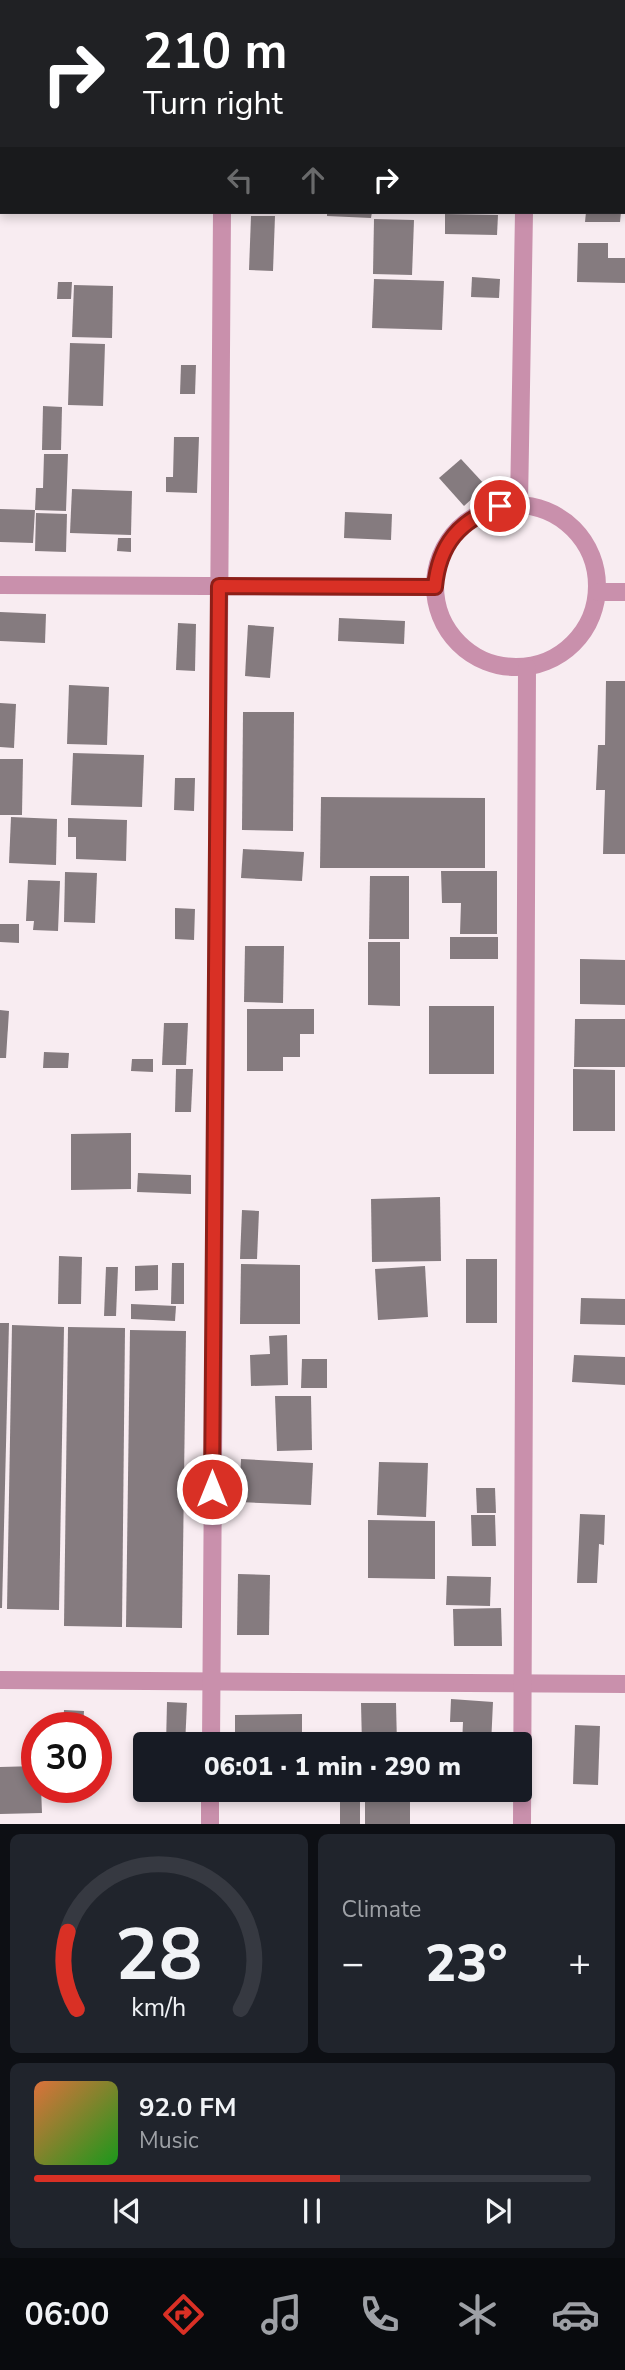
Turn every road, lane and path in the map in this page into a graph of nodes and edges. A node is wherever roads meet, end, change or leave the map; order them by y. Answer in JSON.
{"nodes":[{"id":1,"x":222,"y":214,"type":"edge"},
{"id":2,"x":524,"y":214,"type":"edge"},
{"id":3,"x":519,"y":504,"type":"junction"},
{"id":4,"x":0,"y":585,"type":"edge"},
{"id":5,"x":219,"y":586,"type":"junction"},
{"id":6,"x":435,"y":587,"type":"junction"},
{"id":7,"x":598,"y":592,"type":"junction"},
{"id":8,"x":625,"y":592,"type":"edge"},
{"id":9,"x":527,"y":668,"type":"junction"},
{"id":10,"x":0,"y":1680,"type":"edge"},
{"id":11,"x":211,"y":1680,"type":"junction"},
{"id":12,"x":523,"y":1683,"type":"junction"},
{"id":13,"x":625,"y":1684,"type":"edge"},
{"id":14,"x":211,"y":1732,"type":"edge"},
{"id":15,"x":210,"y":1802,"type":"edge"},
{"id":16,"x":210,"y":1824,"type":"edge"},
{"id":17,"x":522,"y":1824,"type":"edge"}],
"edges":[{"from":1,"to":5,"type":"street"},
{"from":2,"to":3,"type":"street"},
{"from":3,"to":6,"type":"street"},
{"from":3,"to":7,"type":"street"},
{"from":4,"to":5,"type":"street"},
{"from":5,"to":6,"type":"street"},
{"from":5,"to":11,"type":"street"},
{"from":6,"to":9,"type":"street"},
{"from":7,"to":8,"type":"street"},
{"from":7,"to":9,"type":"street"},
{"from":9,"to":12,"type":"street"},
{"from":10,"to":11,"type":"street"},
{"from":11,"to":12,"type":"street"},
{"from":11,"to":14,"type":"street"},
{"from":12,"to":13,"type":"street"},
{"from":12,"to":17,"type":"street"},
{"from":15,"to":16,"type":"street"}]}
